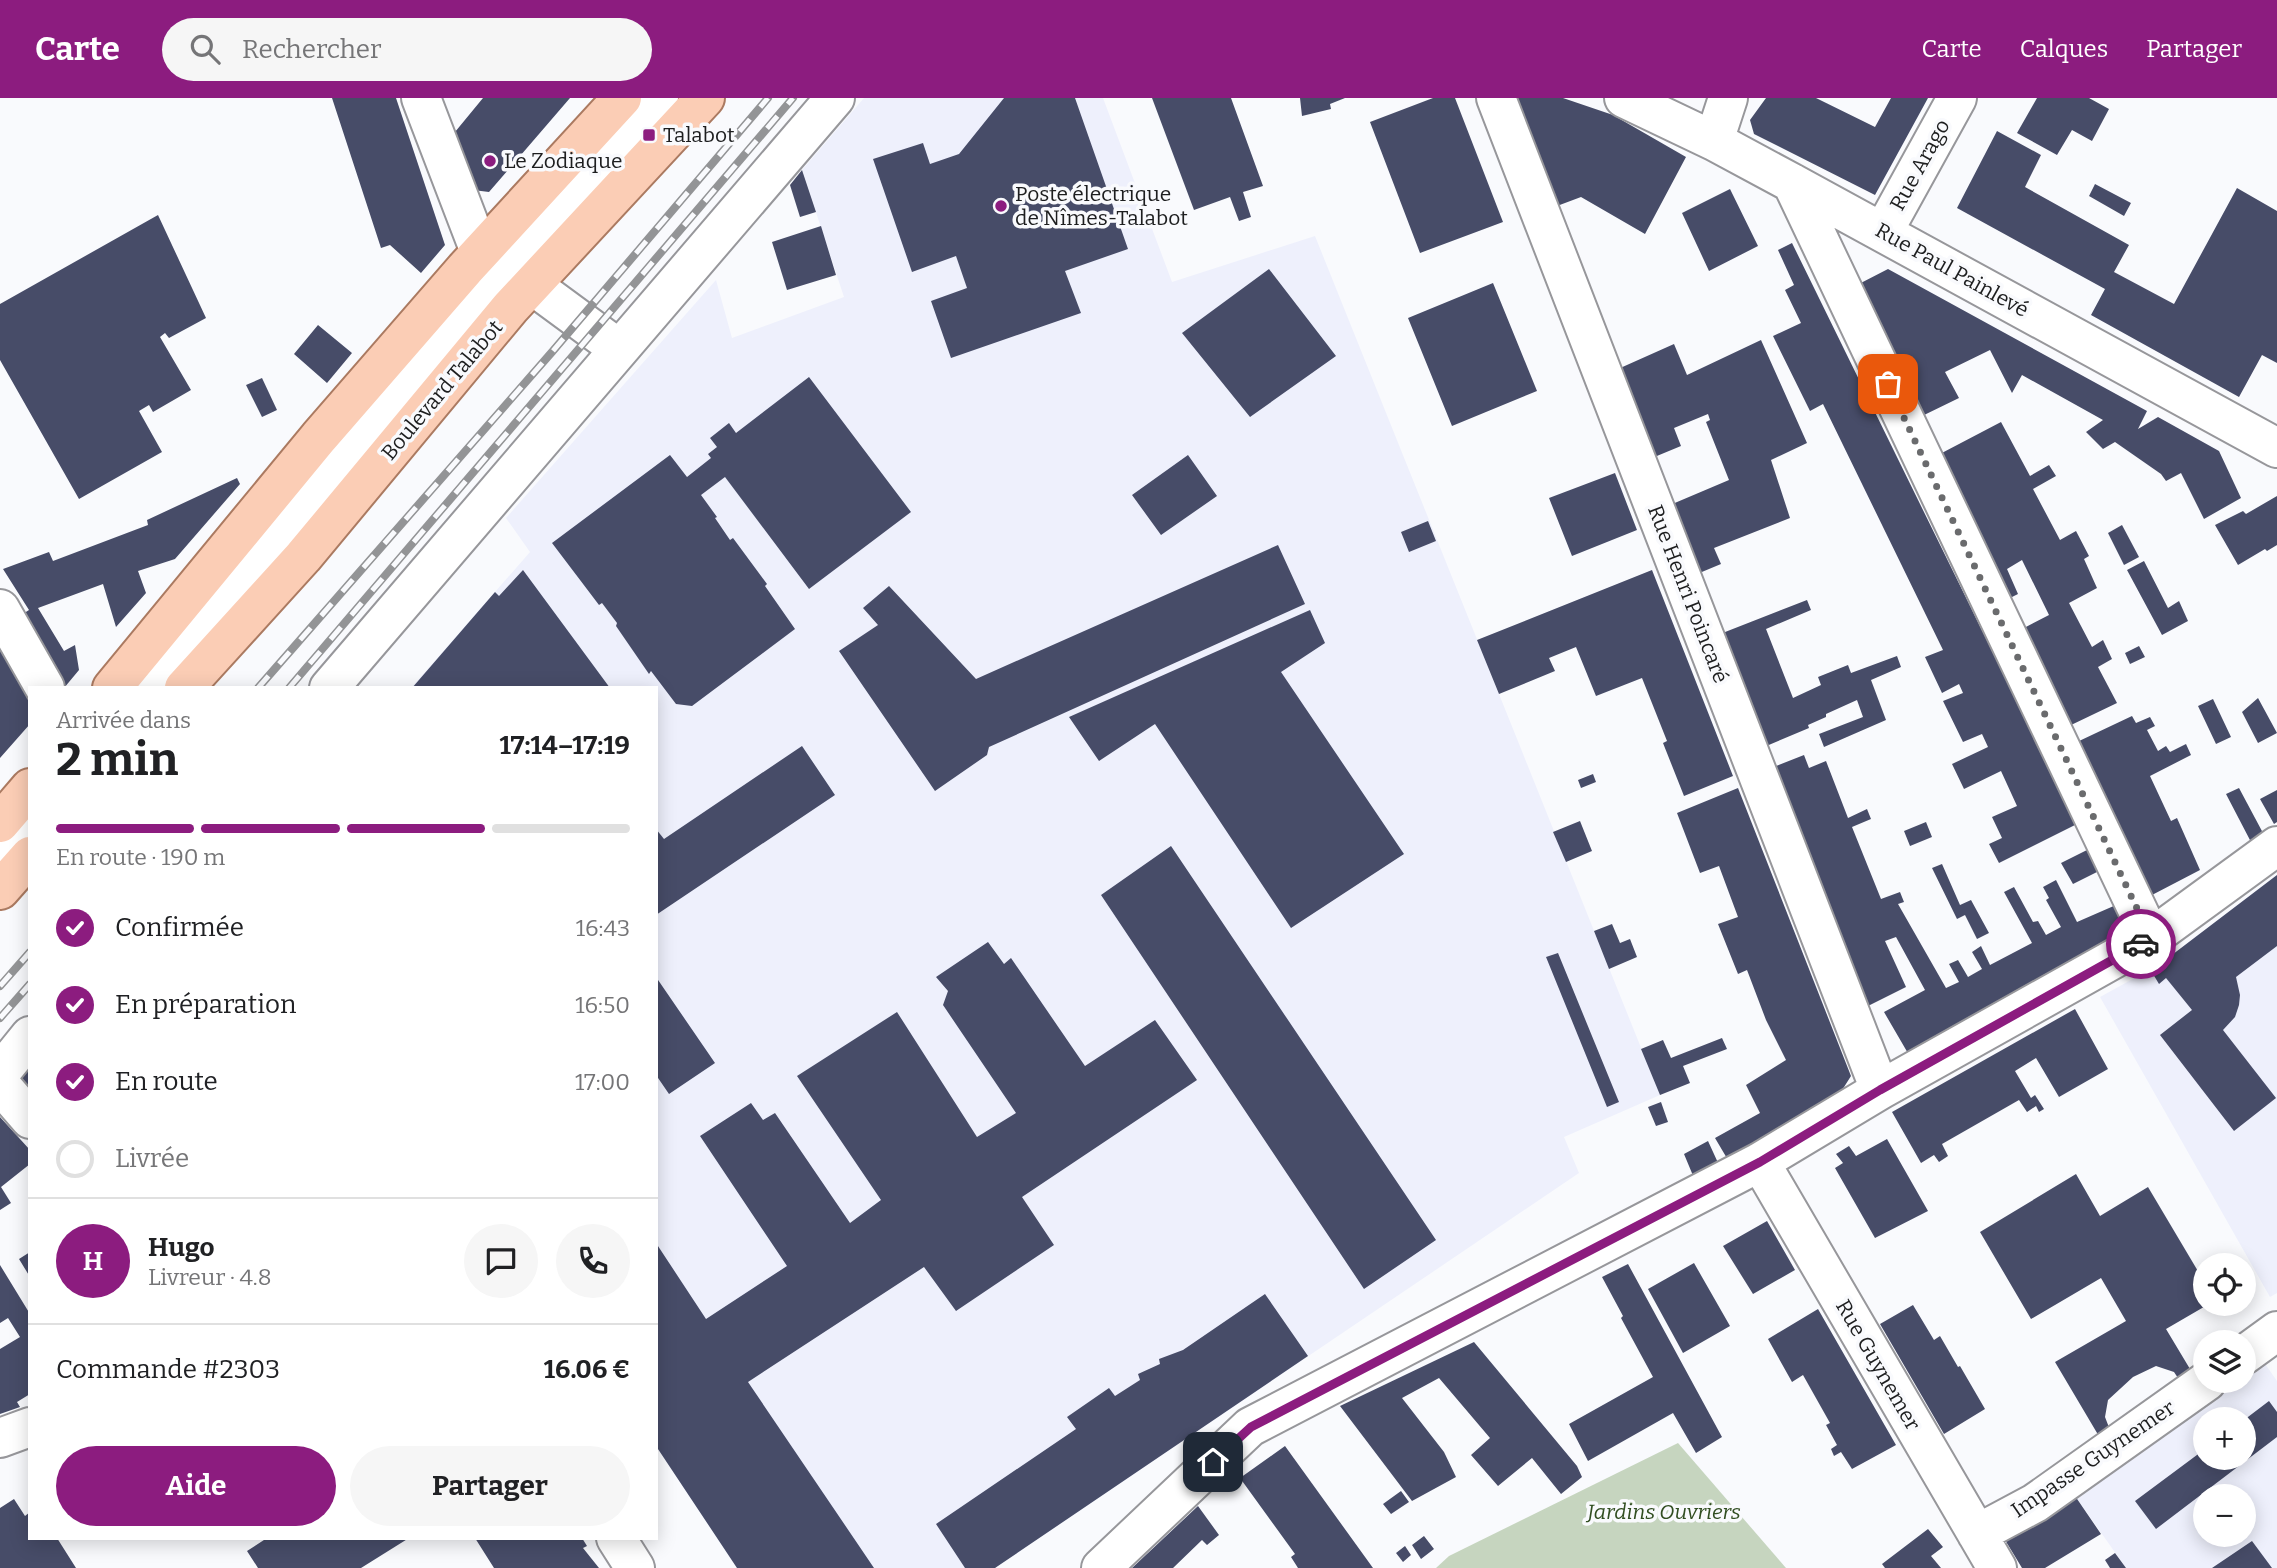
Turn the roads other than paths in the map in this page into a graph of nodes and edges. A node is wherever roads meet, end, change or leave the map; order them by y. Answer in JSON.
{"nodes":[{"id":1,"x":421,"y":98,"type":"edge"},
{"id":2,"x":622,"y":98,"type":"edge"},
{"id":3,"x":659,"y":98,"type":"edge"},
{"id":4,"x":705,"y":98,"type":"edge"},
{"id":5,"x":835,"y":98,"type":"edge"},
{"id":6,"x":1496,"y":98,"type":"edge"},
{"id":7,"x":1624,"y":98,"type":"edge"},
{"id":8,"x":1728,"y":98,"type":"edge"},
{"id":9,"x":1957,"y":98,"type":"edge"},
{"id":10,"x":1714,"y":141,"type":"junction"},
{"id":11,"x":1792,"y":183,"type":"junction"},
{"id":12,"x":1883,"y":232,"type":"junction"},
{"id":13,"x":480,"y":252,"type":"junction"},
{"id":14,"x":532,"y":285,"type":"junction"},
{"id":15,"x":619,"y":349,"type":"junction"},
{"id":16,"x":2277,"y":448,"type":"edge"},
{"id":17,"x":0,"y":609,"type":"edge"},
{"id":18,"x":45,"y":686,"type":"edge"},
{"id":19,"x":115,"y":686,"type":"edge"},
{"id":20,"x":150,"y":686,"type":"edge"},
{"id":21,"x":186,"y":686,"type":"edge"},
{"id":22,"x":330,"y":686,"type":"edge"},
{"id":23,"x":28,"y":790,"type":"edge"},
{"id":24,"x":0,"y":823,"type":"edge"},
{"id":25,"x":28,"y":827,"type":"edge"},
{"id":26,"x":2277,"y":846,"type":"edge"},
{"id":27,"x":28,"y":858,"type":"edge"},
{"id":28,"x":0,"y":860,"type":"edge"},
{"id":29,"x":0,"y":890,"type":"edge"},
{"id":30,"x":2151,"y":938,"type":"junction"},
{"id":31,"x":28,"y":1038,"type":"edge"},
{"id":32,"x":0,"y":1073,"type":"edge"},
{"id":33,"x":0,"y":1084,"type":"edge"},
{"id":34,"x":1880,"y":1090,"type":"junction"},
{"id":35,"x":28,"y":1117,"type":"edge"},
{"id":36,"x":1760,"y":1162,"type":"junction"},
{"id":37,"x":2277,"y":1331,"type":"edge"},
{"id":38,"x":2256,"y":1346,"type":"edge"},
{"id":39,"x":2193,"y":1391,"type":"edge"},
{"id":40,"x":28,"y":1428,"type":"edge"},
{"id":41,"x":0,"y":1438,"type":"edge"},
{"id":42,"x":1977,"y":1534,"type":"junction"},
{"id":43,"x":616,"y":1540,"type":"edge"},
{"id":44,"x":635,"y":1568,"type":"edge"},
{"id":45,"x":1101,"y":1568,"type":"edge"},
{"id":46,"x":1997,"y":1568,"type":"edge"}],
"edges":[{"from":1,"to":13,"type":"street"},
{"from":2,"to":13,"type":"main road"},
{"from":3,"to":20,"type":"street"},
{"from":4,"to":14,"type":"main road","name":"Boulevard Talabot"},
{"from":5,"to":15,"type":"street"},
{"from":6,"to":34,"type":"street","name":"Rue Henri Poincaré"},
{"from":7,"to":10,"type":"street","name":"Rue Paul Painlevé"},
{"from":8,"to":10,"type":"street"},
{"from":9,"to":12,"type":"street","name":"Rue Arago"},
{"from":10,"to":11,"type":"street","name":"Rue Paul Painlevé"},
{"from":11,"to":12,"type":"street","name":"Rue Paul Painlevé"},
{"from":11,"to":30,"type":"street"},
{"from":12,"to":16,"type":"street","name":"Rue Paul Painlevé"},
{"from":13,"to":19,"type":"main road"},
{"from":14,"to":15,"type":"street"},
{"from":14,"to":21,"type":"main road","name":"Boulevard Talabot"},
{"from":15,"to":22,"type":"street"},
{"from":17,"to":18,"type":"street"},
{"from":23,"to":24,"type":"main road"},
{"from":25,"to":28,"type":"street"},
{"from":26,"to":30,"type":"street"},
{"from":27,"to":29,"type":"main road"},
{"from":30,"to":34,"type":"street"},
{"from":31,"to":32,"type":"street"},
{"from":33,"to":35,"type":"street"},
{"from":34,"to":36,"type":"street"},
{"from":36,"to":42,"type":"street","name":"Rue Guynemer"},
{"from":36,"to":45,"type":"street"},
{"from":37,"to":38,"type":"street"},
{"from":39,"to":42,"type":"street","name":"Impasse Guynemer"},
{"from":40,"to":41,"type":"street"},
{"from":42,"to":46,"type":"street","name":"Rue Guynemer"},
{"from":43,"to":44,"type":"street"}]}
